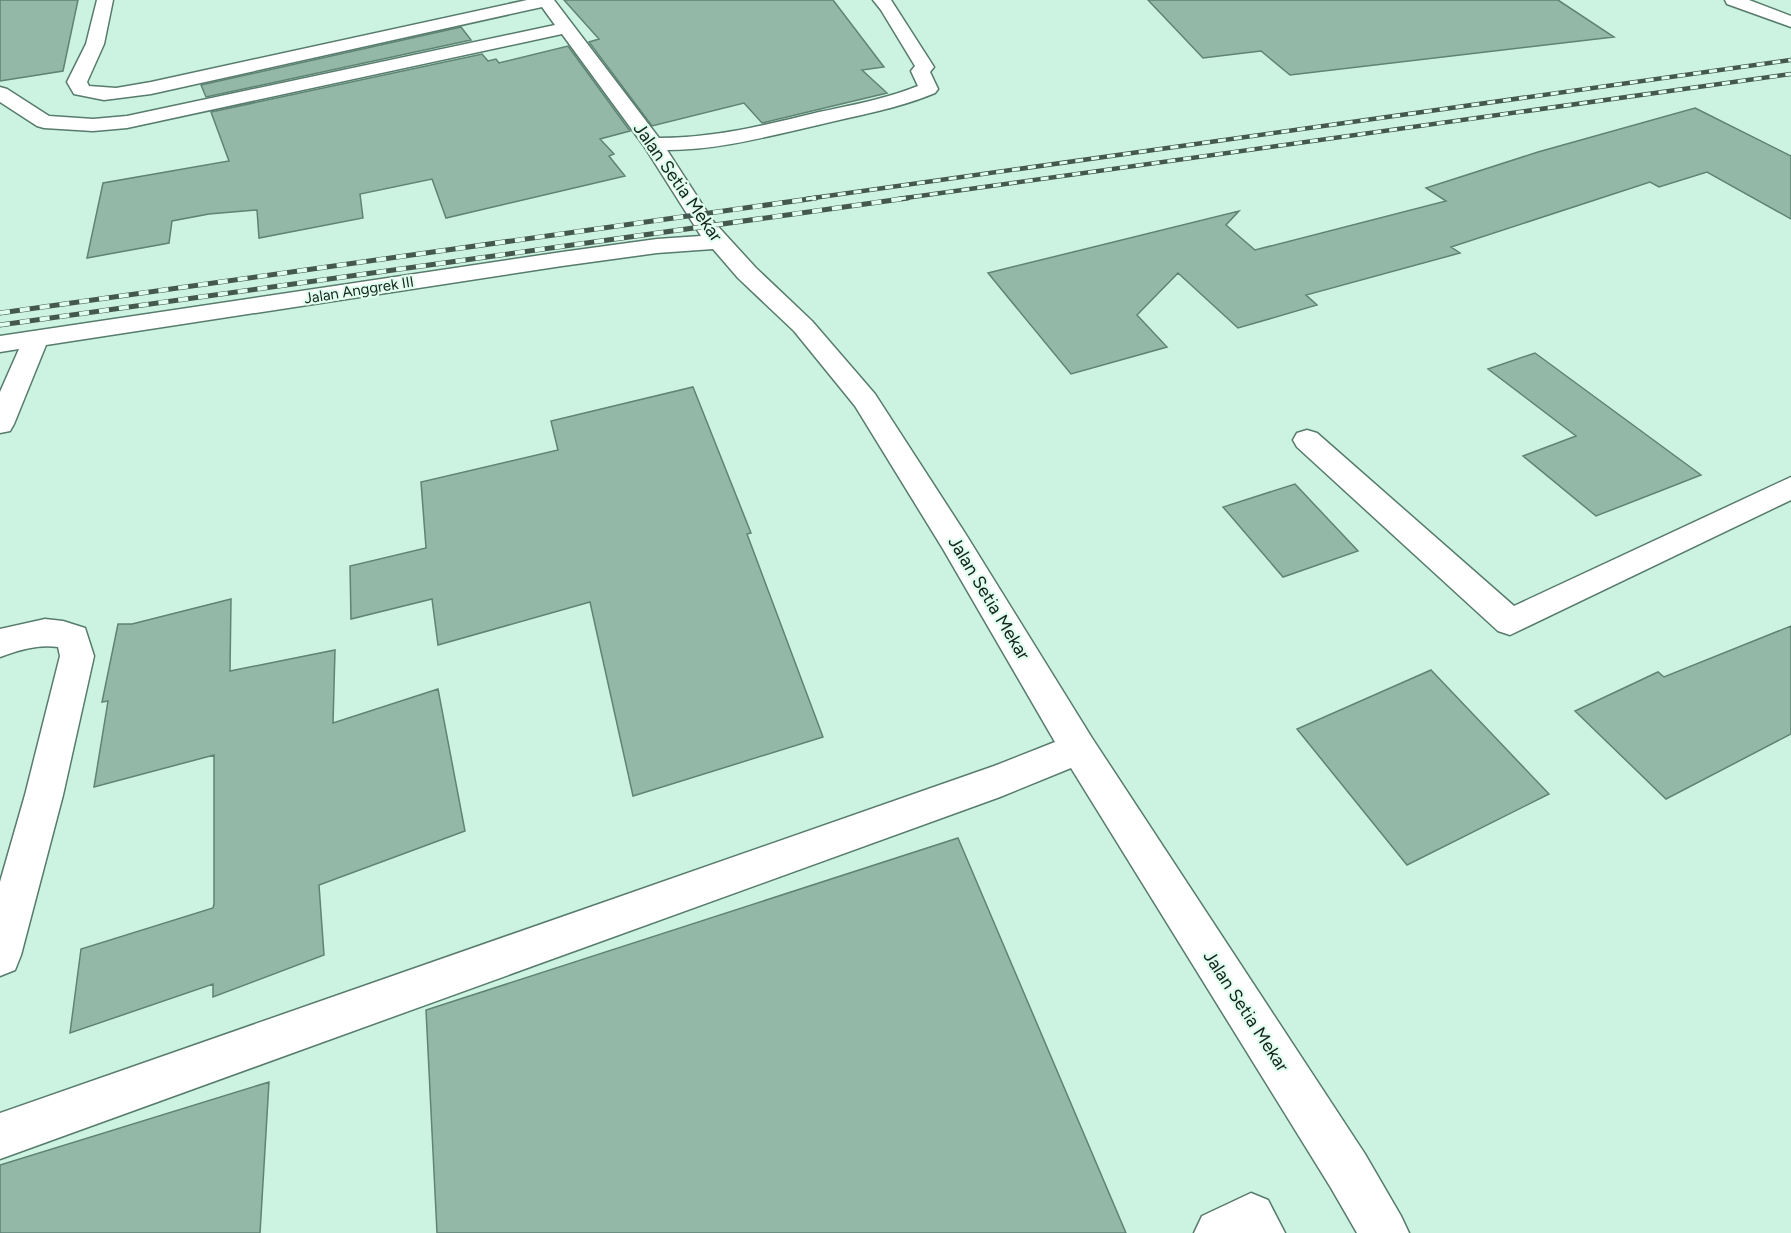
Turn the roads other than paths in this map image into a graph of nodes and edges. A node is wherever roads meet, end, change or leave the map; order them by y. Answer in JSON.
{"nodes":[{"id":1,"x":105,"y":0,"type":"edge"},
{"id":2,"x":546,"y":0,"type":"edge"},
{"id":3,"x":880,"y":0,"type":"edge"},
{"id":4,"x":1733,"y":0,"type":"edge"},
{"id":5,"x":1791,"y":22,"type":"edge"},
{"id":6,"x":567,"y":28,"type":"junction"},
{"id":7,"x":0,"y":93,"type":"edge"},
{"id":8,"x":653,"y":144,"type":"junction"},
{"id":9,"x":718,"y":243,"type":"junction"},
{"id":10,"x":36,"y":339,"type":"junction"},
{"id":11,"x":0,"y":344,"type":"edge"},
{"id":12,"x":0,"y":424,"type":"edge"},
{"id":13,"x":1307,"y":440,"type":"dead end"},
{"id":14,"x":1791,"y":487,"type":"edge"},
{"id":15,"x":0,"y":643,"type":"edge"},
{"id":16,"x":1079,"y":749,"type":"junction"},
{"id":17,"x":0,"y":955,"type":"edge"},
{"id":18,"x":0,"y":1136,"type":"edge"},
{"id":19,"x":1219,"y":1233,"type":"edge"},
{"id":20,"x":1260,"y":1233,"type":"edge"},
{"id":21,"x":1384,"y":1233,"type":"edge"}],
"edges":[{"from":1,"to":2,"type":"street"},
{"from":2,"to":6,"type":"street","name":"Jalan Setia Mekar"},
{"from":3,"to":8,"type":"street"},
{"from":4,"to":5,"type":"street"},
{"from":6,"to":7,"type":"street"},
{"from":6,"to":8,"type":"street","name":"Jalan Setia Mekar"},
{"from":8,"to":9,"type":"street","name":"Jalan Setia Mekar"},
{"from":9,"to":10,"type":"street","name":"Jalan Anggrek III"},
{"from":9,"to":16,"type":"street","name":"Jalan Setia Mekar"},
{"from":10,"to":11,"type":"street","name":"Jalan Anggrek III"},
{"from":10,"to":12,"type":"street"},
{"from":13,"to":14,"type":"street"},
{"from":15,"to":17,"type":"street"},
{"from":16,"to":18,"type":"street"},
{"from":16,"to":21,"type":"street","name":"Jalan Setia Mekar"},
{"from":19,"to":20,"type":"street"}]}
